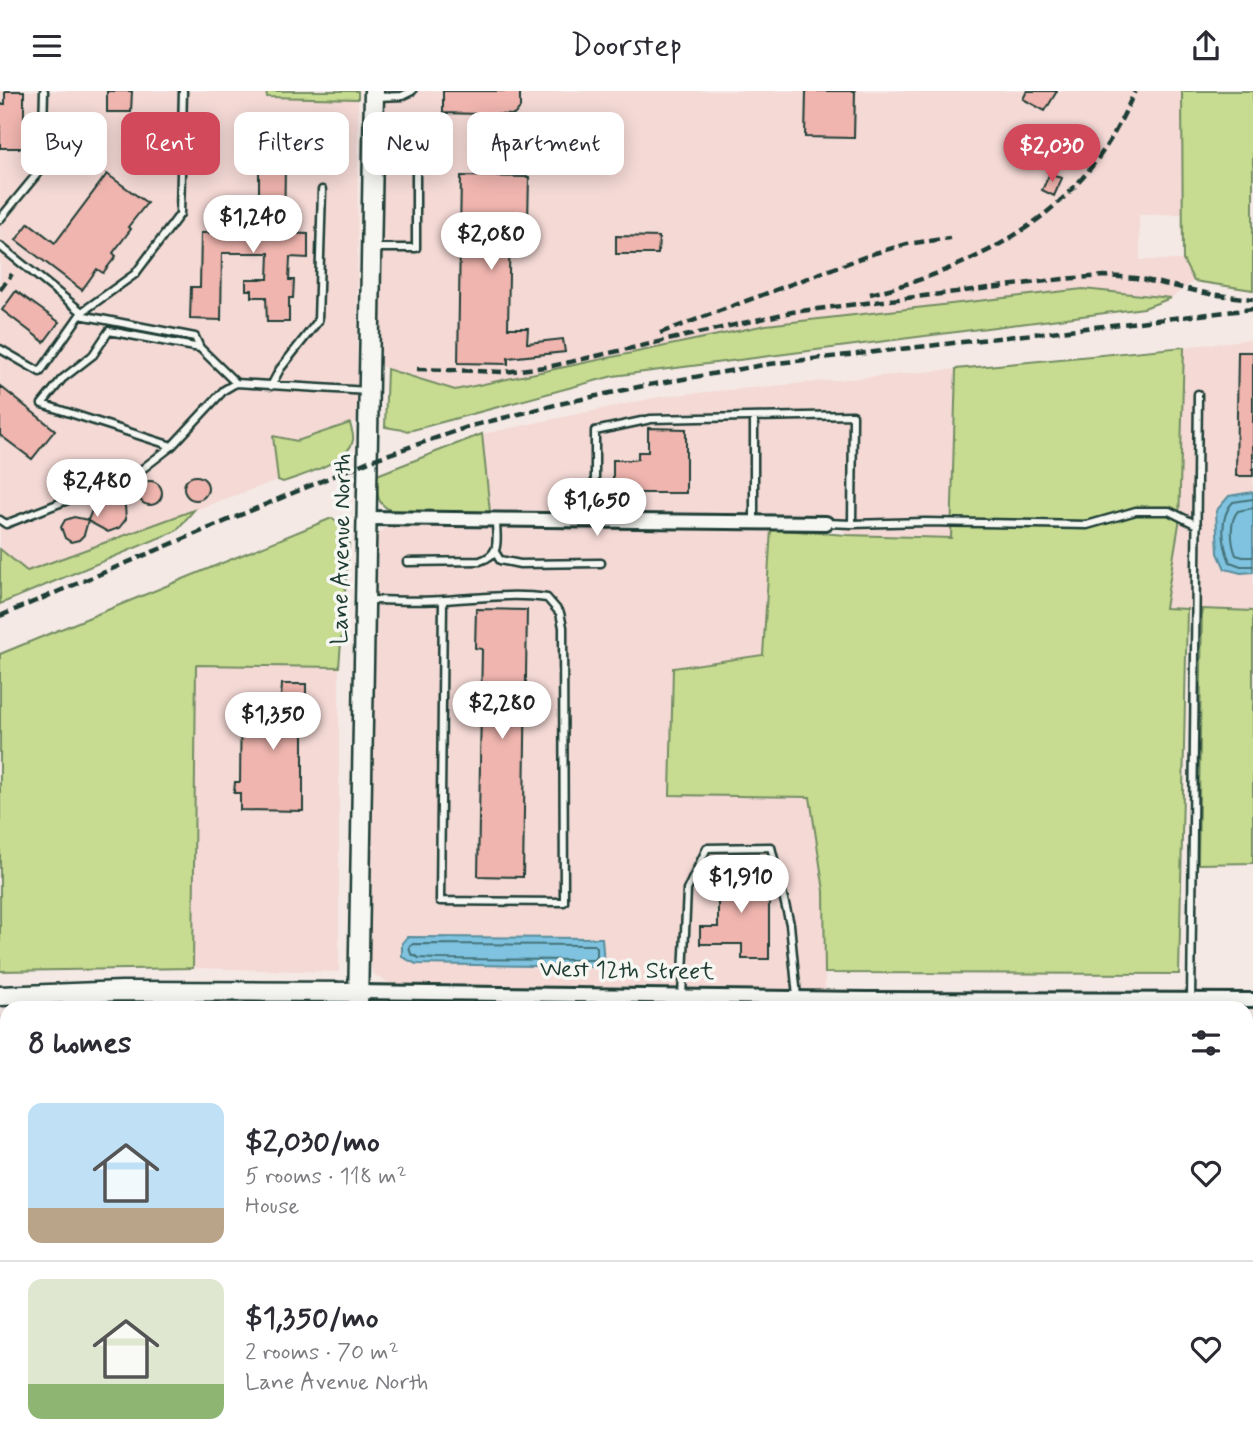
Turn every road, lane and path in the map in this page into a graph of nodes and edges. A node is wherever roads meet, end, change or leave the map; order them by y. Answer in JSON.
{"nodes":[{"id":1,"x":44,"y":91,"type":"edge"},
{"id":2,"x":183,"y":91,"type":"edge"},
{"id":3,"x":412,"y":91,"type":"edge"},
{"id":4,"x":374,"y":94,"type":"edge"},
{"id":5,"x":374,"y":112,"type":"edge"},
{"id":6,"x":373,"y":175,"type":"edge"},
{"id":7,"x":416,"y":175,"type":"edge"},
{"id":8,"x":322,"y":190,"type":"dead end"},
{"id":9,"x":0,"y":219,"type":"edge"},
{"id":10,"x":0,"y":246,"type":"edge"},
{"id":11,"x":372,"y":248,"type":"junction"},
{"id":12,"x":81,"y":313,"type":"junction"},
{"id":13,"x":200,"y":348,"type":"junction"},
{"id":14,"x":0,"y":349,"type":"edge"},
{"id":15,"x":236,"y":383,"type":"junction"},
{"id":16,"x":271,"y":386,"type":"junction"},
{"id":17,"x":369,"y":391,"type":"junction"},
{"id":18,"x":1198,"y":394,"type":"dead end"},
{"id":19,"x":754,"y":417,"type":"junction"},
{"id":20,"x":172,"y":446,"type":"junction"},
{"id":21,"x":368,"y":518,"type":"junction"},
{"id":22,"x":0,"y":520,"type":"edge"},
{"id":23,"x":496,"y":520,"type":"junction"},
{"id":24,"x":595,"y":521,"type":"junction"},
{"id":25,"x":754,"y":523,"type":"junction"},
{"id":26,"x":826,"y":523,"type":"joint"},
{"id":27,"x":852,"y":524,"type":"junction"},
{"id":28,"x":1197,"y":525,"type":"junction"},
{"id":29,"x":495,"y":552,"type":"junction"},
{"id":30,"x":407,"y":562,"type":"dead end"},
{"id":31,"x":601,"y":563,"type":"dead end"},
{"id":32,"x":366,"y":600,"type":"junction"},
{"id":33,"x":443,"y":600,"type":"junction"},
{"id":34,"x":0,"y":996,"type":"edge"},
{"id":35,"x":682,"y":996,"type":"junction"},
{"id":36,"x":797,"y":997,"type":"junction"},
{"id":37,"x":358,"y":1000,"type":"edge"},
{"id":38,"x":1191,"y":1000,"type":"junction"},
{"id":39,"x":1253,"y":1000,"type":"edge"},
{"id":40,"x":522,"y":1001,"type":"edge"},
{"id":41,"x":900,"y":1001,"type":"edge"},
{"id":42,"x":1138,"y":1001,"type":"edge"}],
"edges":[{"from":1,"to":9,"type":"lane"},
{"from":2,"to":12,"type":"lane"},
{"from":3,"to":4,"type":"lane"},
{"from":4,"to":5,"type":"main road","name":"Lane Avenue North"},
{"from":6,"to":11,"type":"main road","name":"Lane Avenue North"},
{"from":7,"to":11,"type":"lane"},
{"from":8,"to":16,"type":"lane"},
{"from":10,"to":12,"type":"lane"},
{"from":11,"to":17,"type":"main road","name":"Lane Avenue North"},
{"from":12,"to":13,"type":"lane"},
{"from":12,"to":14,"type":"lane"},
{"from":13,"to":15,"type":"lane"},
{"from":13,"to":20,"type":"lane"},
{"from":15,"to":16,"type":"lane"},
{"from":15,"to":20,"type":"lane"},
{"from":16,"to":17,"type":"lane"},
{"from":17,"to":21,"type":"main road","name":"Lane Avenue North"},
{"from":18,"to":28,"type":"lane"},
{"from":19,"to":24,"type":"lane"},
{"from":19,"to":25,"type":"lane"},
{"from":19,"to":27,"type":"lane"},
{"from":20,"to":22,"type":"lane"},
{"from":21,"to":23,"type":"street"},
{"from":21,"to":32,"type":"main road","name":"Lane Avenue North"},
{"from":23,"to":24,"type":"street"},
{"from":23,"to":29,"type":"lane"},
{"from":24,"to":25,"type":"street"},
{"from":25,"to":26,"type":"street"},
{"from":26,"to":27,"type":"lane"},
{"from":27,"to":28,"type":"lane"},
{"from":28,"to":38,"type":"lane"},
{"from":29,"to":30,"type":"lane"},
{"from":29,"to":31,"type":"lane"},
{"from":32,"to":33,"type":"lane"},
{"from":32,"to":37,"type":"main road","name":"Lane Avenue North"},
{"from":33,"to":33,"type":"lane"},
{"from":34,"to":37,"type":"main road","name":"West 12th Street"},
{"from":35,"to":36,"type":"street","name":"West 12th Street"},
{"from":35,"to":36,"type":"lane"},
{"from":35,"to":40,"type":"street","name":"West 12th Street"},
{"from":36,"to":41,"type":"street","name":"West 12th Street"},
{"from":37,"to":40,"type":"street","name":"West 12th Street"},
{"from":38,"to":39,"type":"street","name":"West 12th Street"},
{"from":38,"to":42,"type":"street","name":"West 12th Street"}]}
